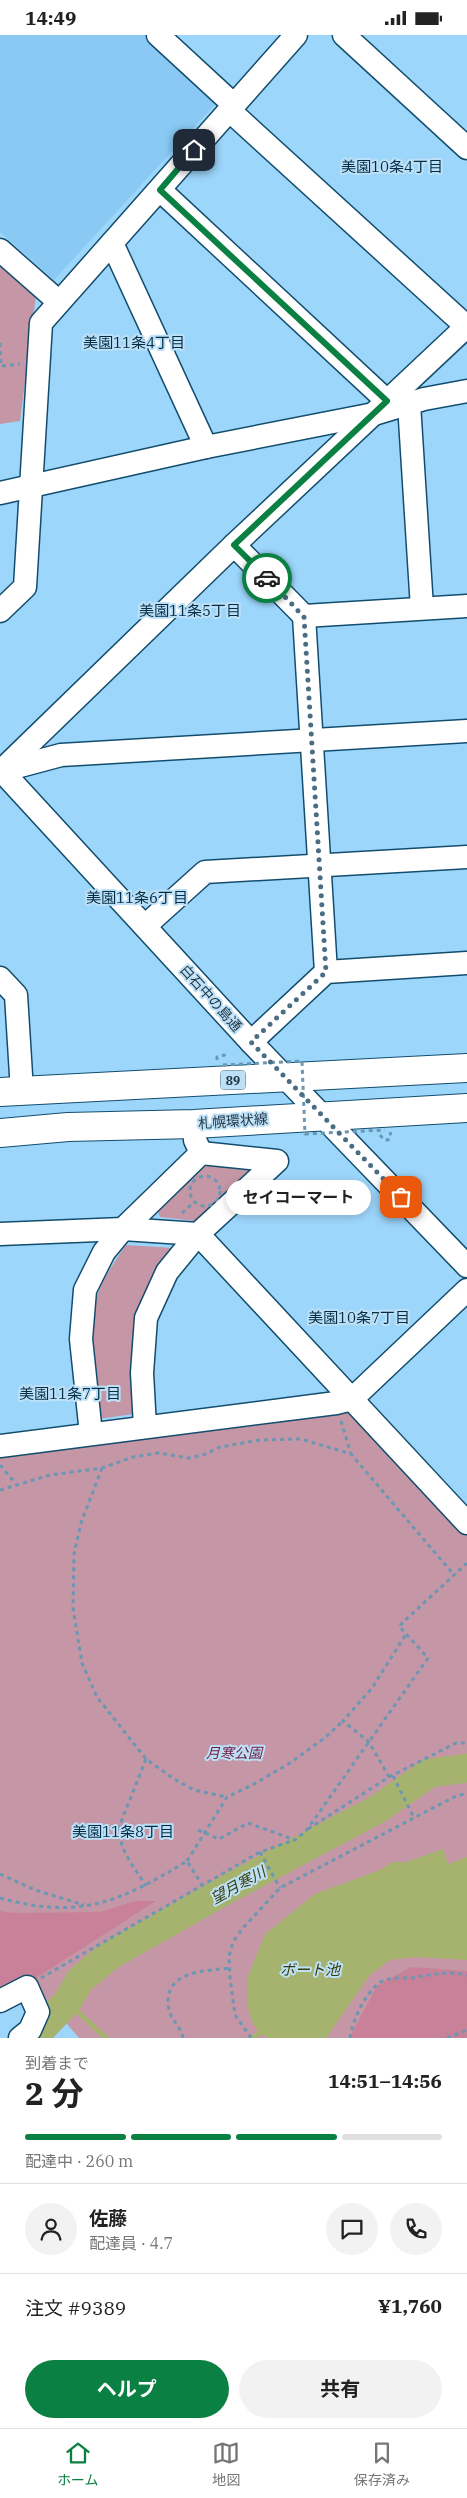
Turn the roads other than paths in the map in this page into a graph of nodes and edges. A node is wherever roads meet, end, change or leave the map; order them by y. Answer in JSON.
{"nodes":[{"id":1,"x":158,"y":35,"type":"edge"},
{"id":2,"x":296,"y":35,"type":"edge"},
{"id":3,"x":344,"y":35,"type":"edge"},
{"id":4,"x":231,"y":108,"type":"junction"},
{"id":5,"x":467,"y":149,"type":"edge"},
{"id":6,"x":160,"y":190,"type":"junction"},
{"id":7,"x":112,"y":243,"type":"junction"},
{"id":8,"x":0,"y":250,"type":"edge"},
{"id":9,"x":60,"y":302,"type":"junction"},
{"id":10,"x":467,"y":327,"type":"edge"},
{"id":11,"x":467,"y":391,"type":"edge"},
{"id":12,"x":409,"y":403,"type":"junction"},
{"id":13,"x":381,"y":407,"type":"junction"},
{"id":14,"x":206,"y":447,"type":"junction"},
{"id":15,"x":31,"y":487,"type":"junction"},
{"id":16,"x":0,"y":493,"type":"edge"},
{"id":17,"x":234,"y":545,"type":"junction"},
{"id":18,"x":467,"y":606,"type":"edge"},
{"id":19,"x":422,"y":608,"type":"junction"},
{"id":20,"x":0,"y":611,"type":"edge"},
{"id":21,"x":304,"y":617,"type":"junction"},
{"id":22,"x":467,"y":731,"type":"edge"},
{"id":23,"x":311,"y":741,"type":"junction"},
{"id":24,"x":0,"y":771,"type":"edge"},
{"id":25,"x":467,"y":857,"type":"edge"},
{"id":26,"x":320,"y":867,"type":"junction"},
{"id":27,"x":145,"y":926,"type":"junction"},
{"id":28,"x":467,"y":963,"type":"edge"},
{"id":29,"x":326,"y":972,"type":"junction"},
{"id":30,"x":0,"y":978,"type":"edge"},
{"id":31,"x":251,"y":1042,"type":"junction"},
{"id":32,"x":467,"y":1068,"type":"edge"},
{"id":33,"x":286,"y":1077,"type":"junction"},
{"id":34,"x":11,"y":1092,"type":"edge"},
{"id":35,"x":467,"y":1108,"type":"edge"},
{"id":36,"x":321,"y":1115,"type":"junction"},
{"id":37,"x":194,"y":1124,"type":"junction"},
{"id":38,"x":0,"y":1133,"type":"edge"},
{"id":39,"x":202,"y":1153,"type":"junction"},
{"id":40,"x":123,"y":1229,"type":"junction"},
{"id":41,"x":198,"y":1234,"type":"junction"},
{"id":42,"x":0,"y":1235,"type":"edge"},
{"id":43,"x":467,"y":1266,"type":"edge"},
{"id":44,"x":467,"y":1290,"type":"edge"},
{"id":45,"x":344,"y":1401,"type":"junction"},
{"id":46,"x":146,"y":1427,"type":"junction"},
{"id":47,"x":91,"y":1434,"type":"junction"},
{"id":48,"x":0,"y":1446,"type":"edge"},
{"id":49,"x":467,"y":1523,"type":"edge"},
{"id":50,"x":0,"y":2001,"type":"edge"},
{"id":51,"x":20,"y":2038,"type":"edge"}],
"edges":[{"from":1,"to":4,"type":"street"},
{"from":2,"to":4,"type":"street"},
{"from":3,"to":5,"type":"street"},
{"from":4,"to":6,"type":"street"},
{"from":4,"to":10,"type":"street"},
{"from":6,"to":7,"type":"street"},
{"from":6,"to":13,"type":"street"},
{"from":7,"to":9,"type":"street"},
{"from":7,"to":14,"type":"street"},
{"from":8,"to":9,"type":"street"},
{"from":9,"to":15,"type":"street"},
{"from":10,"to":13,"type":"street"},
{"from":11,"to":12,"type":"street"},
{"from":12,"to":13,"type":"street"},
{"from":12,"to":19,"type":"street"},
{"from":13,"to":14,"type":"street"},
{"from":13,"to":17,"type":"street"},
{"from":14,"to":15,"type":"street"},
{"from":15,"to":16,"type":"street"},
{"from":15,"to":20,"type":"street"},
{"from":17,"to":21,"type":"street"},
{"from":17,"to":24,"type":"street"},
{"from":18,"to":19,"type":"street"},
{"from":19,"to":21,"type":"street"},
{"from":21,"to":23,"type":"street"},
{"from":22,"to":23,"type":"street"},
{"from":23,"to":24,"type":"street"},
{"from":23,"to":26,"type":"street"},
{"from":24,"to":27,"type":"street","name":"白石中の島通"},
{"from":25,"to":26,"type":"street"},
{"from":26,"to":27,"type":"street"},
{"from":26,"to":29,"type":"street"},
{"from":27,"to":31,"type":"street","name":"白石中の島通"},
{"from":28,"to":29,"type":"street"},
{"from":29,"to":31,"type":"street"},
{"from":30,"to":34,"type":"street"},
{"from":31,"to":33,"type":"street","name":"白石中の島通"},
{"from":32,"to":33,"type":"main road","number":"89"},
{"from":33,"to":34,"type":"main road","number":"89"},
{"from":33,"to":36,"type":"street","name":"白石中の島通"},
{"from":35,"to":36,"type":"main road","name":"札幌環状線"},
{"from":36,"to":37,"type":"main road","name":"札幌環状線"},
{"from":36,"to":43,"type":"street","name":"白石中の島通"},
{"from":37,"to":38,"type":"main road","name":"札幌環状線"},
{"from":37,"to":39,"type":"street"},
{"from":39,"to":40,"type":"street"},
{"from":39,"to":41,"type":"street"},
{"from":40,"to":41,"type":"street"},
{"from":40,"to":42,"type":"street"},
{"from":40,"to":47,"type":"street"},
{"from":41,"to":45,"type":"street"},
{"from":41,"to":46,"type":"street"},
{"from":44,"to":45,"type":"street"},
{"from":45,"to":46,"type":"street"},
{"from":45,"to":49,"type":"street"},
{"from":46,"to":47,"type":"street"},
{"from":47,"to":48,"type":"street"},
{"from":50,"to":51,"type":"street"}]}
